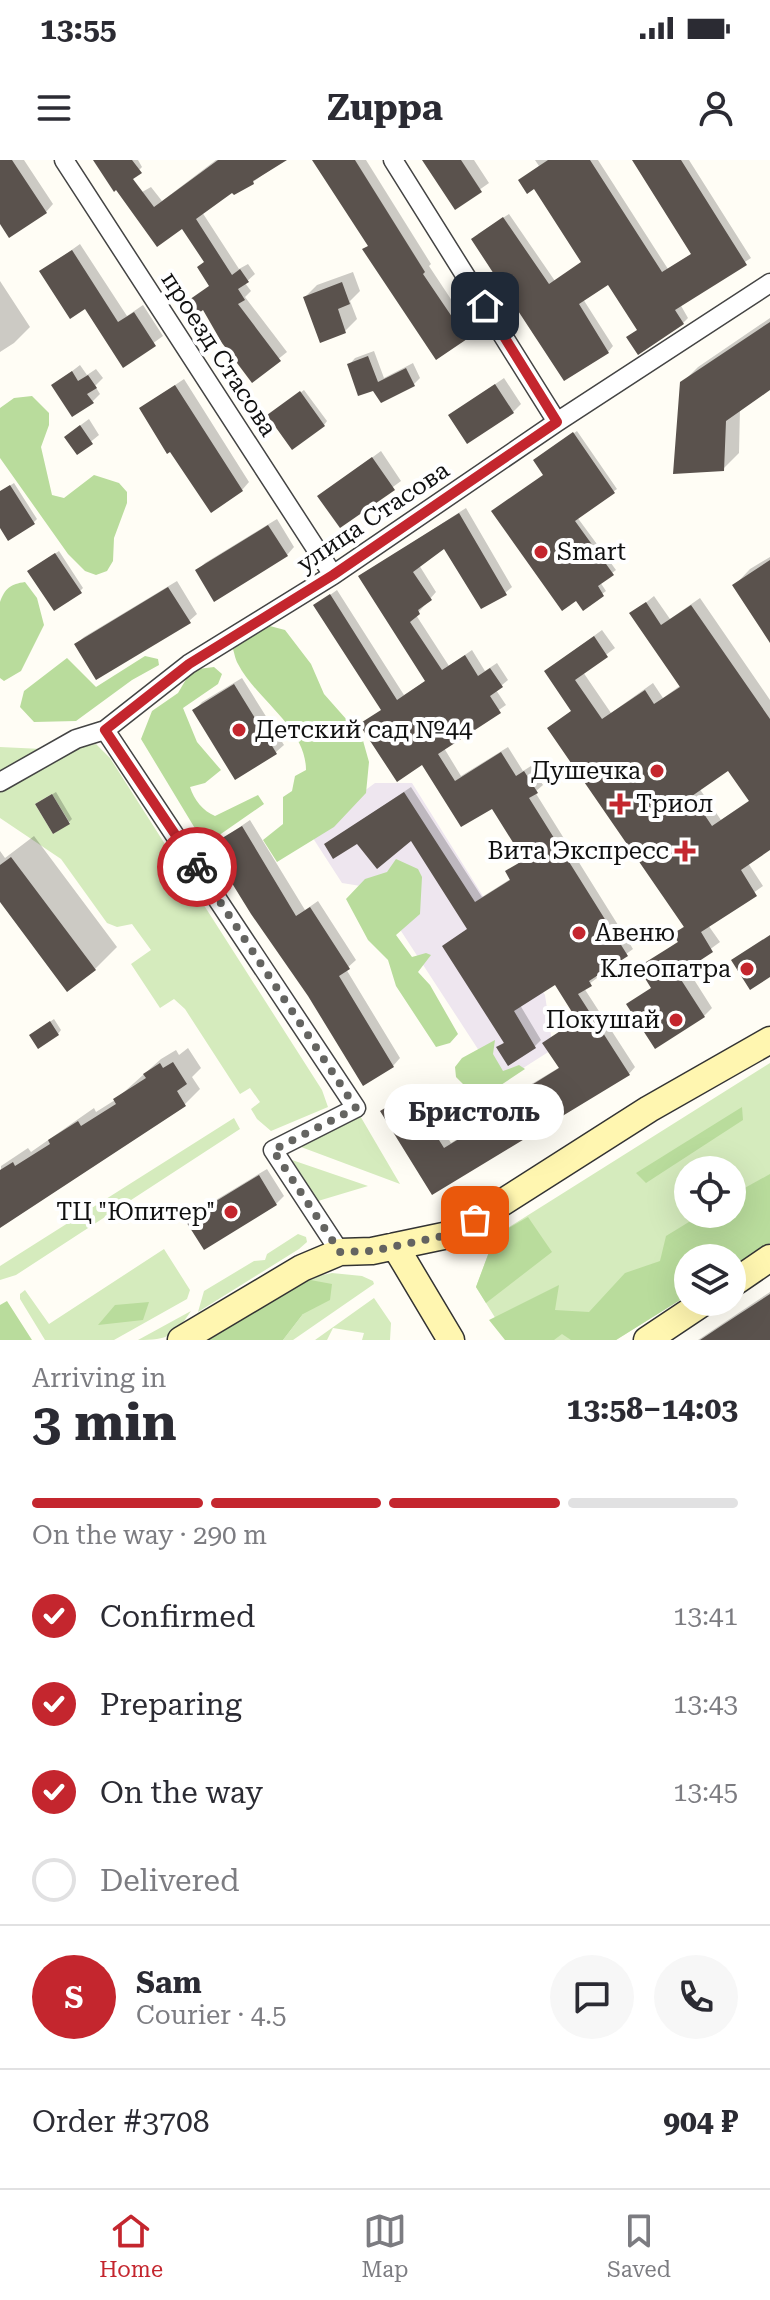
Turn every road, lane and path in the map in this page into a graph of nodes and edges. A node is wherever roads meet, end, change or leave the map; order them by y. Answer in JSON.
{"nodes":[{"id":1,"x":64,"y":160,"type":"edge"},
{"id":2,"x":393,"y":160,"type":"edge"},
{"id":3,"x":770,"y":283,"type":"edge"},
{"id":4,"x":557,"y":422,"type":"junction"},
{"id":5,"x":333,"y":575,"type":"junction"},
{"id":6,"x":105,"y":730,"type":"junction"},
{"id":7,"x":0,"y":782,"type":"edge"},
{"id":8,"x":770,"y":1040,"type":"edge"},
{"id":9,"x":395,"y":1246,"type":"junction"},
{"id":10,"x":340,"y":1252,"type":"junction"},
{"id":11,"x":770,"y":1258,"type":"edge"},
{"id":12,"x":746,"y":1274,"type":"edge"},
{"id":13,"x":683,"y":1316,"type":"edge"},
{"id":14,"x":181,"y":1340,"type":"edge"},
{"id":15,"x":451,"y":1340,"type":"edge"},
{"id":16,"x":647,"y":1340,"type":"edge"}],
"edges":[{"from":1,"to":5,"type":"street","name":"проезд Стасова"},
{"from":2,"to":4,"type":"street"},
{"from":3,"to":4,"type":"street","name":"улица Стасова"},
{"from":4,"to":5,"type":"street","name":"улица Стасова"},
{"from":5,"to":6,"type":"street","name":"улица Стасова"},
{"from":6,"to":7,"type":"street","name":"улица Стасова"},
{"from":6,"to":10,"type":"street"},
{"from":8,"to":9,"type":"main road"},
{"from":9,"to":10,"type":"main road"},
{"from":9,"to":15,"type":"main road"},
{"from":10,"to":14,"type":"main road"},
{"from":11,"to":12,"type":"main road"},
{"from":13,"to":16,"type":"main road"}]}
